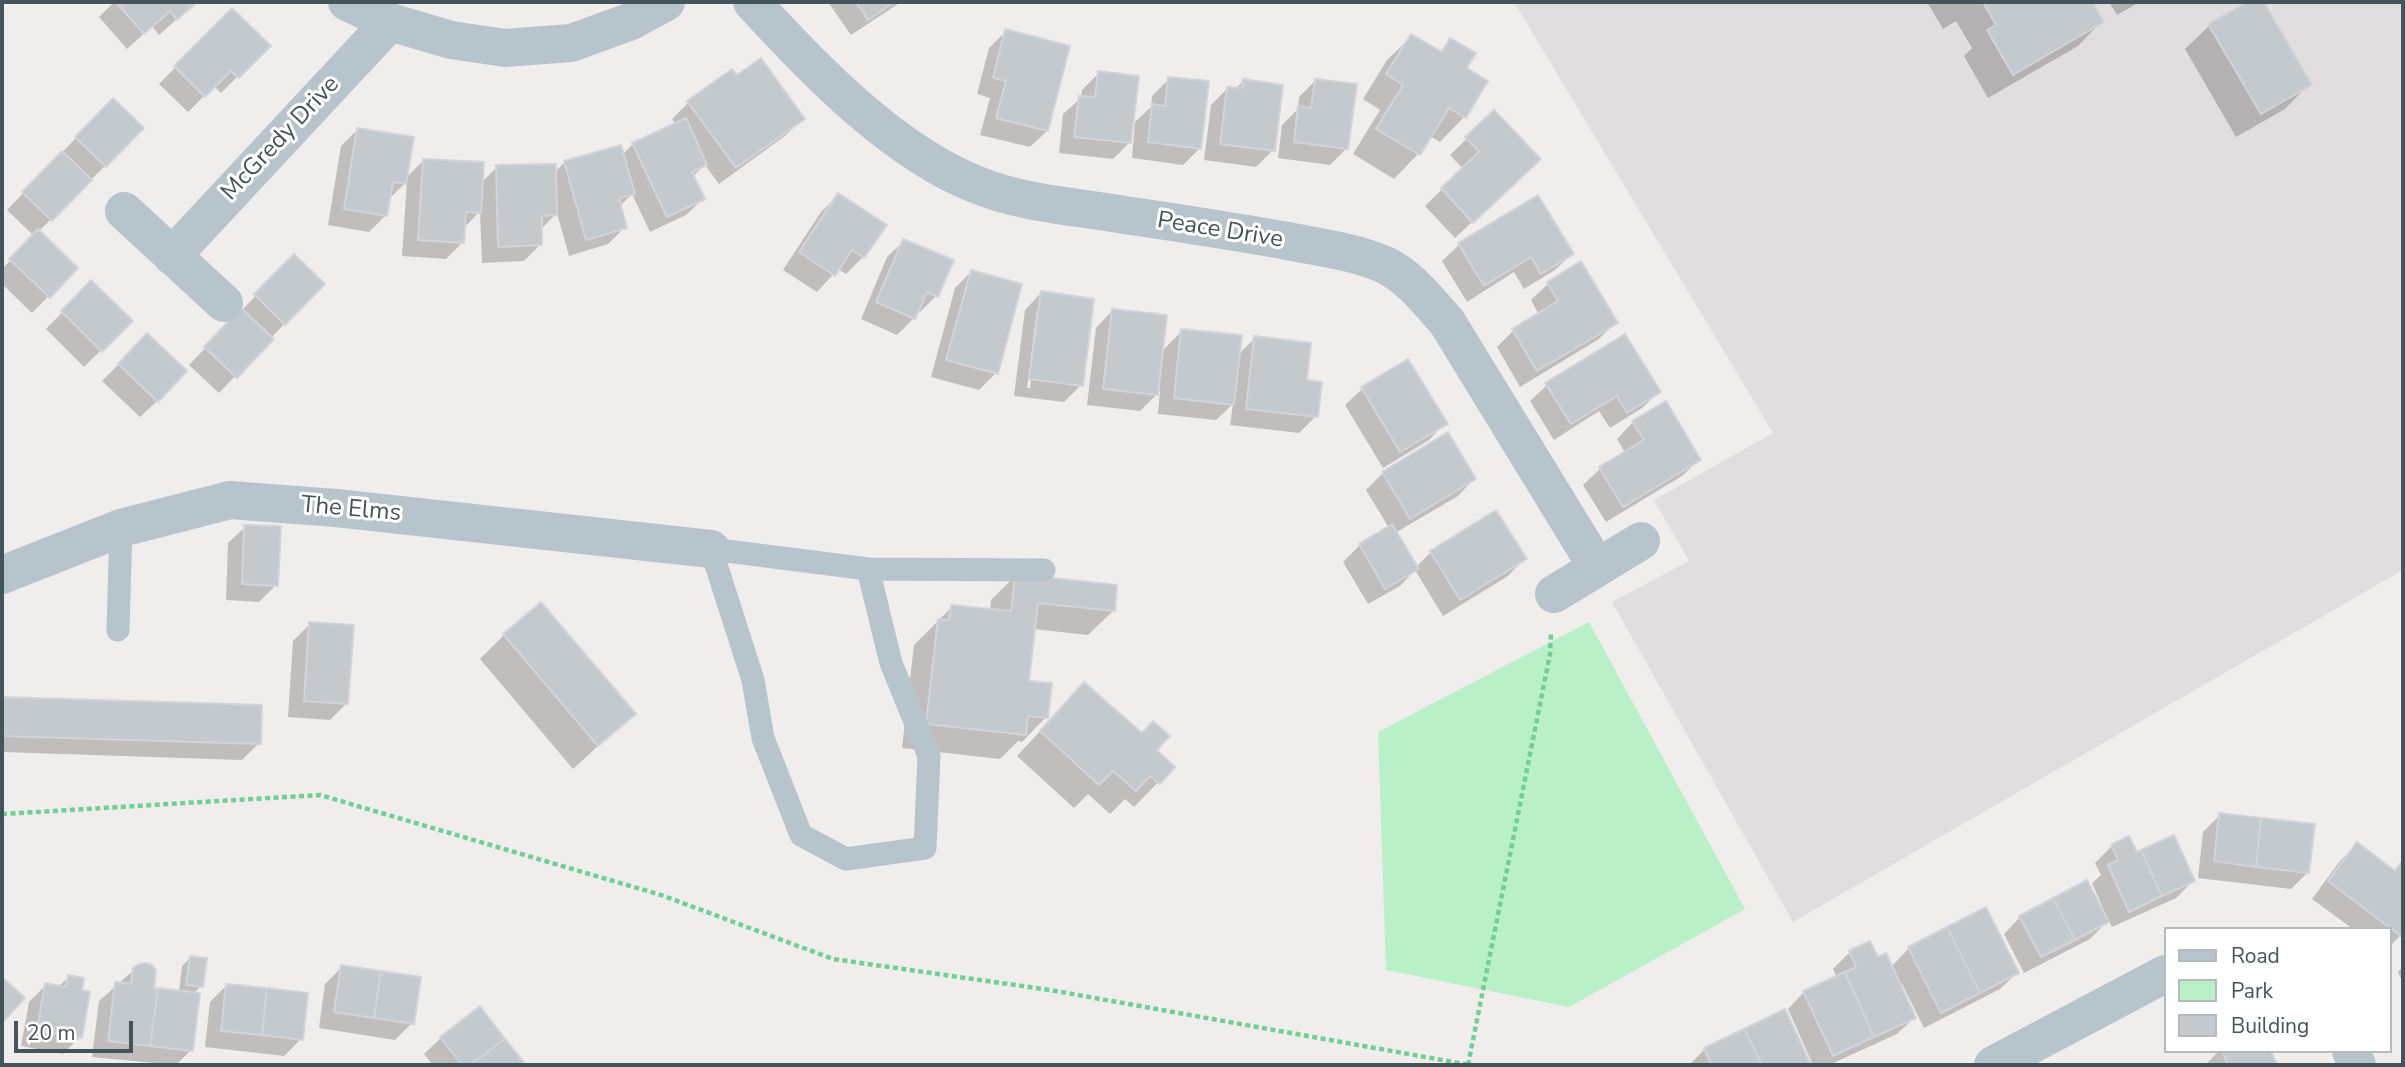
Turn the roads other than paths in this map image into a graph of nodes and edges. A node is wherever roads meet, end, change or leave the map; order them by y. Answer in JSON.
{"nodes":[{"id":1,"x":347,"y":2,"type":"edge"},
{"id":2,"x":666,"y":2,"type":"edge"},
{"id":3,"x":752,"y":2,"type":"edge"},
{"id":4,"x":390,"y":22,"type":"junction"},
{"id":5,"x":124,"y":211,"type":"dead end"},
{"id":6,"x":172,"y":256,"type":"junction"},
{"id":7,"x":223,"y":303,"type":"dead end"},
{"id":8,"x":121,"y":528,"type":"junction"},
{"id":9,"x":1642,"y":541,"type":"dead end"},
{"id":10,"x":711,"y":549,"type":"junction"},
{"id":11,"x":1597,"y":567,"type":"junction"},
{"id":12,"x":868,"y":569,"type":"junction"},
{"id":13,"x":1044,"y":570,"type":"dead end"},
{"id":14,"x":2,"y":575,"type":"edge"},
{"id":15,"x":1554,"y":594,"type":"road end"},
{"id":16,"x":118,"y":630,"type":"dead end"},
{"id":17,"x":2164,"y":975,"type":"edge"},
{"id":18,"x":1993,"y":1065,"type":"edge"}],
"edges":[{"from":1,"to":4,"type":"street"},
{"from":2,"to":4,"type":"street"},
{"from":3,"to":11,"type":"street","name":"Peace Drive"},
{"from":4,"to":6,"type":"street","name":"McGredy Drive"},
{"from":5,"to":6,"type":"street"},
{"from":6,"to":7,"type":"street"},
{"from":8,"to":10,"type":"street","name":"The Elms"},
{"from":8,"to":14,"type":"street","name":"The Elms"},
{"from":8,"to":16,"type":"lane"},
{"from":9,"to":11,"type":"street"},
{"from":10,"to":12,"type":"lane"},
{"from":10,"to":12,"type":"lane"},
{"from":11,"to":15,"type":"street"},
{"from":12,"to":13,"type":"lane"},
{"from":17,"to":18,"type":"street"}]}
